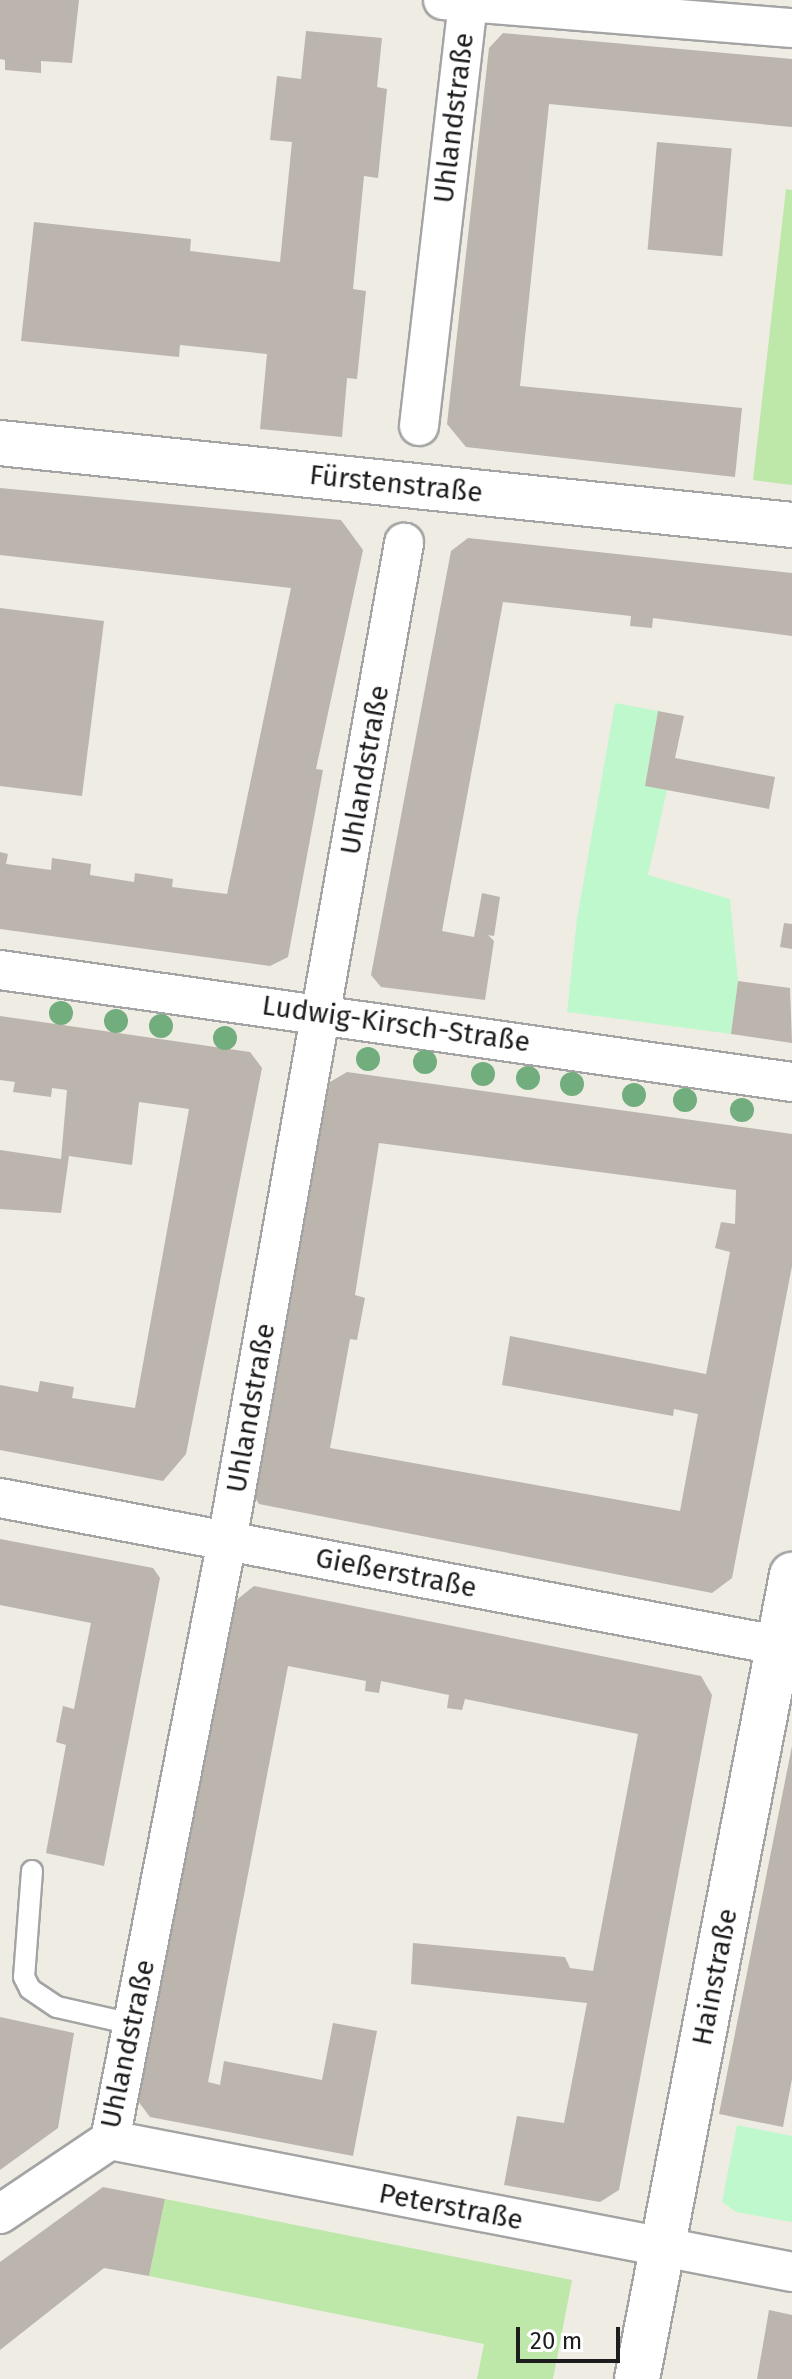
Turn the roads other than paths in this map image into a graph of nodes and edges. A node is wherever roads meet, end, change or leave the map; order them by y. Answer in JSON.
{"nodes":[{"id":1,"x":459,"y":1,"type":"edge"},
{"id":2,"x":792,"y":28,"type":"edge"},
{"id":3,"x":419,"y":426,"type":"dead end"},
{"id":4,"x":0,"y":443,"type":"edge"},
{"id":5,"x":792,"y":525,"type":"edge"},
{"id":6,"x":404,"y":543,"type":"dead end"},
{"id":7,"x":0,"y":970,"type":"edge"},
{"id":8,"x":323,"y":1012,"type":"junction"},
{"id":9,"x":792,"y":1082,"type":"edge"},
{"id":10,"x":0,"y":1498,"type":"edge"},
{"id":11,"x":227,"y":1541,"type":"junction"},
{"id":12,"x":792,"y":1575,"type":"edge"},
{"id":13,"x":785,"y":1647,"type":"edge"},
{"id":14,"x":32,"y":1871,"type":"dead end"},
{"id":15,"x":132,"y":2024,"type":"junction"},
{"id":16,"x":110,"y":2140,"type":"junction"},
{"id":17,"x":0,"y":2214,"type":"edge"},
{"id":18,"x":663,"y":2248,"type":"junction"},
{"id":19,"x":792,"y":2272,"type":"edge"},
{"id":20,"x":637,"y":2379,"type":"edge"}],
"edges":[{"from":1,"to":2,"type":"street"},
{"from":1,"to":3,"type":"street","name":"Uhlandstraße"},
{"from":4,"to":5,"type":"street","name":"Fürstenstraße"},
{"from":6,"to":8,"type":"street","name":"Uhlandstraße"},
{"from":7,"to":8,"type":"street","name":"Ludwig-Kirsch-Straße"},
{"from":8,"to":9,"type":"street","name":"Ludwig-Kirsch-Straße"},
{"from":8,"to":11,"type":"street","name":"Uhlandstraße"},
{"from":10,"to":11,"type":"street","name":"Gießerstraße"},
{"from":11,"to":13,"type":"street","name":"Gießerstraße"},
{"from":11,"to":15,"type":"street","name":"Uhlandstraße"},
{"from":12,"to":13,"type":"street","name":"Hainstraße"},
{"from":13,"to":18,"type":"street","name":"Hainstraße"},
{"from":14,"to":15,"type":"lane"},
{"from":15,"to":16,"type":"street","name":"Uhlandstraße"},
{"from":16,"to":17,"type":"street","name":"Uhlandstraße"},
{"from":16,"to":18,"type":"street","name":"Peterstraße"},
{"from":18,"to":19,"type":"street","name":"Peterstraße"},
{"from":18,"to":20,"type":"street","name":"Hainstraße"}]}
